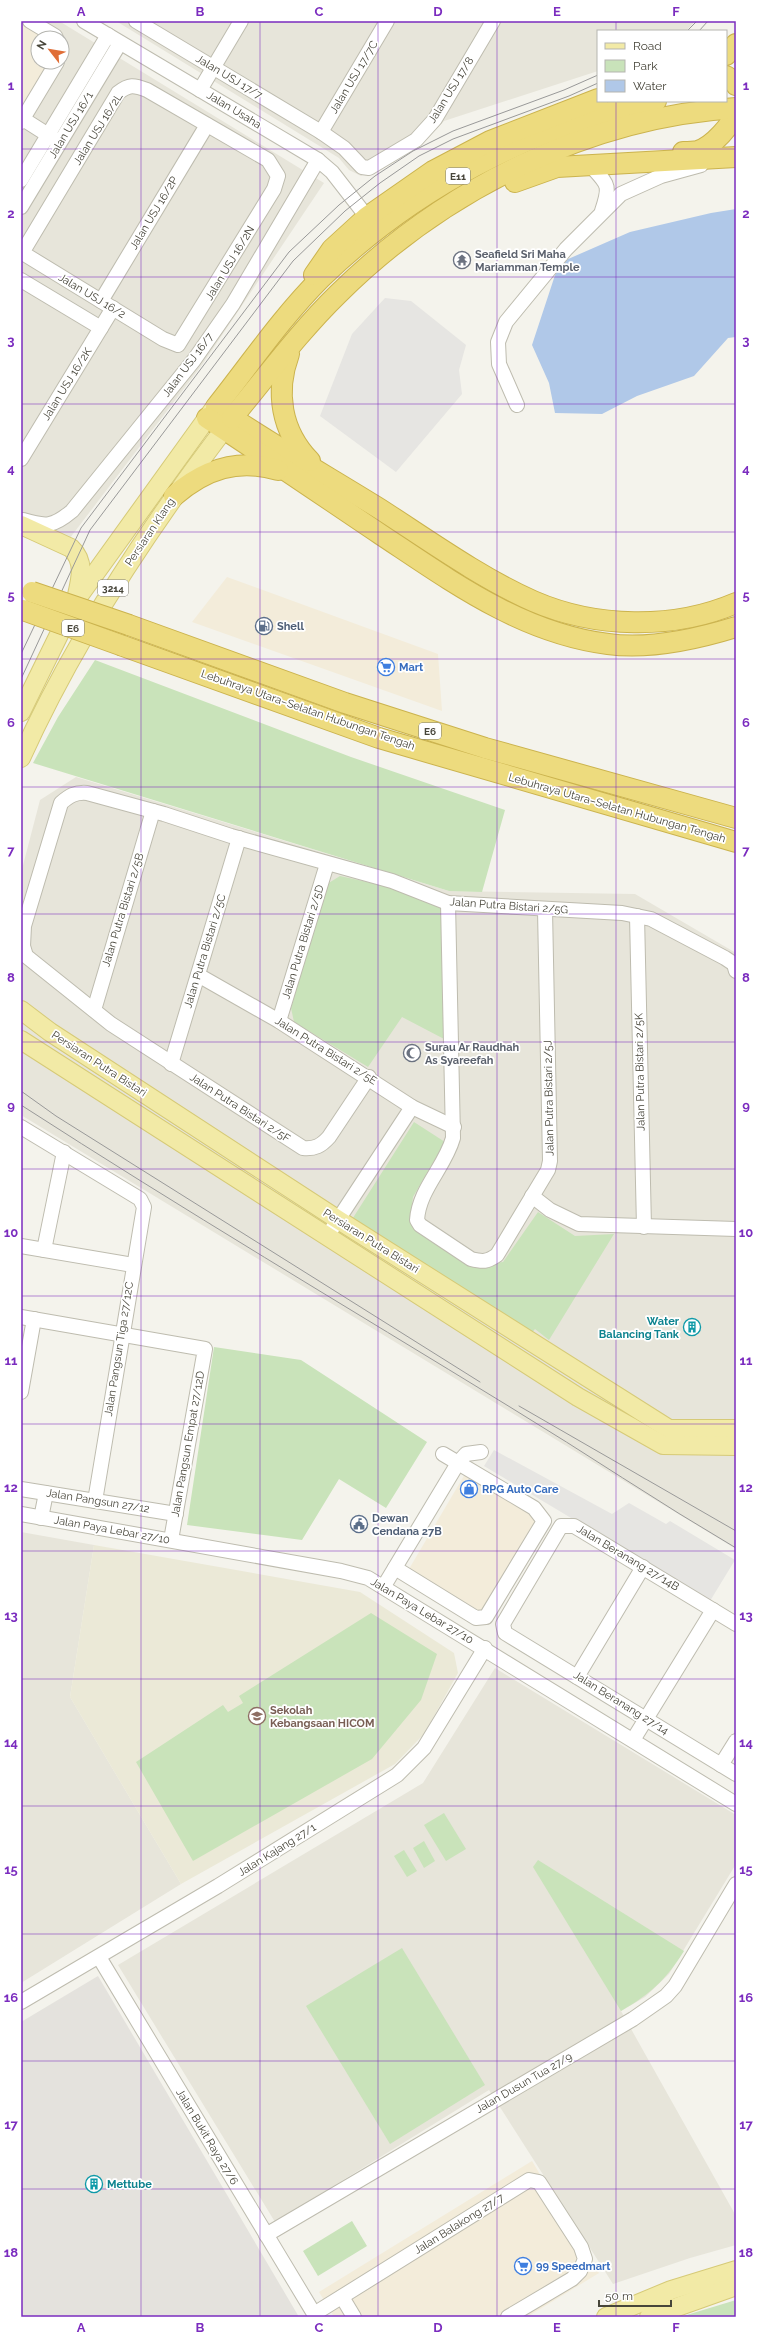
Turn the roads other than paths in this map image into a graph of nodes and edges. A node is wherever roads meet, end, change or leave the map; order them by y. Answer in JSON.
{"nodes":[{"id":1,"x":30,"y":21,"type":"edge"},
{"id":2,"x":84,"y":21,"type":"edge"},
{"id":3,"x":136,"y":21,"type":"edge"},
{"id":4,"x":241,"y":21,"type":"edge"},
{"id":5,"x":387,"y":21,"type":"edge"},
{"id":6,"x":493,"y":21,"type":"edge"},
{"id":7,"x":45,"y":30,"type":"edge"},
{"id":8,"x":114,"y":39,"type":"junction"},
{"id":9,"x":736,"y":44,"type":"edge"},
{"id":10,"x":727,"y":54,"type":"edge"},
{"id":11,"x":143,"y":55,"type":"junction"},
{"id":12,"x":89,"y":66,"type":"junction"},
{"id":13,"x":214,"y":68,"type":"junction"},
{"id":14,"x":52,"y":70,"type":"edge"},
{"id":15,"x":103,"y":71,"type":"junction"},
{"id":16,"x":727,"y":76,"type":"edge"},
{"id":17,"x":736,"y":87,"type":"edge"},
{"id":18,"x":200,"y":90,"type":"junction"},
{"id":19,"x":597,"y":99,"type":"edge"},
{"id":20,"x":652,"y":102,"type":"edge"},
{"id":21,"x":736,"y":108,"type":"edge"},
{"id":22,"x":736,"y":111,"type":"edge"},
{"id":23,"x":22,"y":120,"type":"edge"},
{"id":24,"x":207,"y":125,"type":"junction"},
{"id":25,"x":321,"y":132,"type":"junction"},
{"id":26,"x":48,"y":135,"type":"junction"},
{"id":27,"x":60,"y":142,"type":"junction"},
{"id":28,"x":731,"y":158,"type":"edge"},
{"id":29,"x":318,"y":160,"type":"junction"},
{"id":30,"x":272,"y":164,"type":"joint"},
{"id":31,"x":598,"y":164,"type":"junction"},
{"id":32,"x":21,"y":180,"type":"edge"},
{"id":33,"x":21,"y":207,"type":"edge"},
{"id":34,"x":600,"y":215,"type":"junction"},
{"id":35,"x":367,"y":218,"type":"junction"},
{"id":36,"x":423,"y":224,"type":"junction"},
{"id":37,"x":22,"y":253,"type":"edge"},
{"id":38,"x":22,"y":283,"type":"edge"},
{"id":39,"x":101,"y":301,"type":"junction"},
{"id":40,"x":113,"y":308,"type":"junction"},
{"id":41,"x":293,"y":309,"type":"junction"},
{"id":42,"x":102,"y":328,"type":"junction"},
{"id":43,"x":163,"y":339,"type":"joint"},
{"id":44,"x":293,"y":344,"type":"junction"},
{"id":45,"x":517,"y":405,"type":"dead end"},
{"id":46,"x":211,"y":412,"type":"junction"},
{"id":47,"x":228,"y":424,"type":"junction"},
{"id":48,"x":21,"y":459,"type":"edge"},
{"id":49,"x":323,"y":474,"type":"junction"},
{"id":50,"x":301,"y":481,"type":"junction"},
{"id":51,"x":174,"y":496,"type":"junction"},
{"id":52,"x":21,"y":519,"type":"edge"},
{"id":53,"x":21,"y":526,"type":"edge"},
{"id":54,"x":26,"y":590,"type":"edge"},
{"id":55,"x":76,"y":600,"type":"junction"},
{"id":56,"x":736,"y":603,"type":"edge"},
{"id":57,"x":22,"y":610,"type":"edge"},
{"id":58,"x":736,"y":627,"type":"edge"},
{"id":59,"x":21,"y":712,"type":"edge"},
{"id":60,"x":21,"y":758,"type":"edge"},
{"id":61,"x":153,"y":811,"type":"junction"},
{"id":62,"x":736,"y":818,"type":"edge"},
{"id":63,"x":239,"y":838,"type":"junction"},
{"id":64,"x":736,"y":842,"type":"edge"},
{"id":65,"x":327,"y":864,"type":"junction"},
{"id":66,"x":448,"y":903,"type":"junction"},
{"id":67,"x":545,"y":910,"type":"junction"},
{"id":68,"x":637,"y":916,"type":"junction"},
{"id":69,"x":736,"y":971,"type":"edge"},
{"id":70,"x":198,"y":975,"type":"junction"},
{"id":71,"x":21,"y":1010,"type":"edge"},
{"id":72,"x":94,"y":1010,"type":"junction"},
{"id":73,"x":279,"y":1021,"type":"junction"},
{"id":74,"x":21,"y":1040,"type":"edge"},
{"id":75,"x":171,"y":1064,"type":"junction"},
{"id":76,"x":369,"y":1077,"type":"junction"},
{"id":77,"x":412,"y":1107,"type":"junction"},
{"id":78,"x":21,"y":1127,"type":"edge"},
{"id":79,"x":454,"y":1127,"type":"junction"},
{"id":80,"x":64,"y":1152,"type":"junction"},
{"id":81,"x":532,"y":1196,"type":"junction"},
{"id":82,"x":337,"y":1220,"type":"junction"},
{"id":83,"x":644,"y":1227,"type":"junction"},
{"id":84,"x":736,"y":1229,"type":"edge"},
{"id":85,"x":328,"y":1235,"type":"junction"},
{"id":86,"x":21,"y":1246,"type":"edge"},
{"id":87,"x":44,"y":1250,"type":"junction"},
{"id":88,"x":133,"y":1265,"type":"junction"},
{"id":89,"x":28,"y":1318,"type":"edge"},
{"id":90,"x":122,"y":1334,"type":"junction"},
{"id":91,"x":21,"y":1392,"type":"edge"},
{"id":92,"x":736,"y":1429,"type":"edge"},
{"id":93,"x":736,"y":1446,"type":"edge"},
{"id":94,"x":480,"y":1452,"type":"dead end"},
{"id":95,"x":443,"y":1454,"type":"dead end"},
{"id":96,"x":458,"y":1463,"type":"junction"},
{"id":97,"x":21,"y":1488,"type":"edge"},
{"id":98,"x":46,"y":1493,"type":"junction"},
{"id":99,"x":95,"y":1501,"type":"junction"},
{"id":100,"x":21,"y":1514,"type":"edge"},
{"id":101,"x":176,"y":1514,"type":"junction"},
{"id":102,"x":41,"y":1518,"type":"junction"},
{"id":103,"x":172,"y":1540,"type":"junction"},
{"id":104,"x":643,"y":1567,"type":"junction"},
{"id":105,"x":395,"y":1568,"type":"junction"},
{"id":106,"x":384,"y":1586,"type":"junction"},
{"id":107,"x":713,"y":1610,"type":"junction"},
{"id":108,"x":736,"y":1624,"type":"edge"},
{"id":109,"x":505,"y":1633,"type":"joint"},
{"id":110,"x":485,"y":1648,"type":"junction"},
{"id":111,"x":577,"y":1677,"type":"junction"},
{"id":112,"x":646,"y":1719,"type":"junction"},
{"id":113,"x":633,"y":1740,"type":"junction"},
{"id":114,"x":736,"y":1741,"type":"edge"},
{"id":115,"x":721,"y":1765,"type":"junction"},
{"id":116,"x":736,"y":1774,"type":"edge"},
{"id":117,"x":736,"y":1804,"type":"edge"},
{"id":118,"x":736,"y":1884,"type":"edge"},
{"id":119,"x":99,"y":1957,"type":"junction"},
{"id":120,"x":21,"y":2002,"type":"edge"},
{"id":121,"x":266,"y":2235,"type":"junction"},
{"id":122,"x":736,"y":2270,"type":"edge"},
{"id":123,"x":736,"y":2286,"type":"edge"},
{"id":124,"x":342,"y":2297,"type":"junction"},
{"id":125,"x":315,"y":2315,"type":"edge"},
{"id":126,"x":354,"y":2317,"type":"edge"},
{"id":127,"x":508,"y":2317,"type":"edge"},
{"id":128,"x":606,"y":2317,"type":"edge"},
{"id":129,"x":649,"y":2317,"type":"edge"}],
"edges":[{"from":1,"to":7,"type":"street"},
{"from":2,"to":8,"type":"street","name":"Jalan Usaha"},
{"from":2,"to":12,"type":"street"},
{"from":3,"to":13,"type":"street","name":"Jalan USJ 17/7"},
{"from":4,"to":13,"type":"street"},
{"from":5,"to":25,"type":"street","name":"Jalan USJ 17/7C"},
{"from":6,"to":25,"type":"street","name":"Jalan USJ 17/8"},
{"from":8,"to":11,"type":"street","name":"Jalan Usaha"},
{"from":8,"to":12,"type":"street","name":"Jalan USJ 16/1"},
{"from":8,"to":15,"type":"street","name":"Jalan USJ 16/1"},
{"from":9,"to":10,"type":"highway"},
{"from":11,"to":15,"type":"street"},
{"from":11,"to":18,"type":"street","name":"Jalan Usaha"},
{"from":12,"to":26,"type":"street","name":"Jalan USJ 16/1"},
{"from":13,"to":18,"type":"street"},
{"from":13,"to":25,"type":"street","name":"Jalan USJ 17/7"},
{"from":14,"to":23,"type":"street"},
{"from":15,"to":27,"type":"street","name":"Jalan USJ 16/1"},
{"from":16,"to":17,"type":"highway"},
{"from":18,"to":29,"type":"street","name":"Jalan Usaha"},
{"from":19,"to":35,"type":"highway"},
{"from":20,"to":41,"type":"highway","number":"E11"},
{"from":21,"to":36,"type":"highway","number":"E11"},
{"from":22,"to":31,"type":"highway"},
{"from":23,"to":26,"type":"street"},
{"from":24,"to":30,"type":"street","name":"Jalan USJ 16/2L"},
{"from":24,"to":37,"type":"street","name":"Jalan USJ 16/2L"},
{"from":24,"to":39,"type":"street","name":"Jalan USJ 16/2P"},
{"from":26,"to":27,"type":"street"},
{"from":26,"to":32,"type":"street","name":"Jalan USJ 16/1"},
{"from":27,"to":33,"type":"street","name":"Jalan USJ 16/1"},
{"from":28,"to":31,"type":"highway"},
{"from":28,"to":34,"type":"street"},
{"from":29,"to":35,"type":"street","name":"Jalan Usaha"},
{"from":29,"to":52,"type":"street","name":"Jalan USJ 16/7"},
{"from":30,"to":43,"type":"street","name":"Jalan USJ 16/2N"},
{"from":31,"to":34,"type":"street"},
{"from":31,"to":36,"type":"highway"},
{"from":34,"to":45,"type":"street"},
{"from":35,"to":41,"type":"highway"},
{"from":36,"to":44,"type":"highway","number":"E11"},
{"from":37,"to":39,"type":"street","name":"Jalan USJ 16/2"},
{"from":38,"to":42,"type":"street","name":"Jalan USJ 16/2"},
{"from":39,"to":40,"type":"street","name":"Jalan USJ 16/2"},
{"from":40,"to":42,"type":"street","name":"Jalan USJ 16/2K"},
{"from":40,"to":43,"type":"street","name":"Jalan USJ 16/2"},
{"from":41,"to":46,"type":"highway","number":"E11"},
{"from":42,"to":48,"type":"street","name":"Jalan USJ 16/2K"},
{"from":44,"to":47,"type":"highway","number":"E11"},
{"from":44,"to":49,"type":"highway"},
{"from":46,"to":47,"type":"highway"},
{"from":46,"to":55,"type":"main road","name":"Persiaran Klang","number":"3214"},
{"from":47,"to":49,"type":"highway"},
{"from":47,"to":50,"type":"highway"},
{"from":47,"to":51,"type":"main road","name":"Persiaran Klang","number":"3214"},
{"from":49,"to":56,"type":"highway"},
{"from":50,"to":51,"type":"highway"},
{"from":50,"to":58,"type":"highway"},
{"from":51,"to":60,"type":"main road","name":"Persiaran Klang","number":"3214"},
{"from":53,"to":55,"type":"main road"},
{"from":54,"to":62,"type":"highway","name":"Lebuhraya Utara–Selatan Hubungan Tengah","number":"E6","bridge":true},
{"from":55,"to":59,"type":"main road","name":"Persiaran Klang","number":"3214"},
{"from":57,"to":64,"type":"highway","name":"Lebuhraya Utara–Selatan Hubungan Tengah","number":"E6","bridge":true},
{"from":61,"to":63,"type":"street","name":"Jalan Putra Bistari 2/5G"},
{"from":61,"to":72,"type":"street","name":"Jalan Putra Bistari 2/5B"},
{"from":61,"to":72,"type":"street","name":"Jalan Putra Bistari 2/5G"},
{"from":63,"to":65,"type":"street","name":"Jalan Putra Bistari 2/5G"},
{"from":63,"to":70,"type":"street","name":"Jalan Putra Bistari 2/5C"},
{"from":65,"to":66,"type":"street","name":"Jalan Putra Bistari 2/5G"},
{"from":65,"to":73,"type":"street","name":"Jalan Putra Bistari 2/5D"},
{"from":66,"to":67,"type":"street","name":"Jalan Putra Bistari 2/5G"},
{"from":66,"to":79,"type":"street"},
{"from":67,"to":68,"type":"street","name":"Jalan Putra Bistari 2/5G"},
{"from":67,"to":81,"type":"street","name":"Jalan Putra Bistari 2/5J"},
{"from":68,"to":69,"type":"street","name":"Jalan Putra Bistari 2/5G"},
{"from":68,"to":83,"type":"street","name":"Jalan Putra Bistari 2/5K"},
{"from":70,"to":73,"type":"street","name":"Jalan Putra Bistari 2/5E"},
{"from":70,"to":75,"type":"street","name":"Jalan Putra Bistari 2/5C"},
{"from":71,"to":82,"type":"main road","name":"Persiaran Putra Bistari"},
{"from":72,"to":75,"type":"street","name":"Jalan Putra Bistari 2/5F"},
{"from":73,"to":76,"type":"street","name":"Jalan Putra Bistari 2/5E"},
{"from":74,"to":85,"type":"main road","name":"Persiaran Putra Bistari"},
{"from":75,"to":76,"type":"street","name":"Jalan Putra Bistari 2/5F"},
{"from":76,"to":77,"type":"street","name":"Jalan Putra Bistari 2/5E"},
{"from":77,"to":79,"type":"street","name":"Jalan Putra Bistari 2/5E"},
{"from":77,"to":82,"type":"street"},
{"from":78,"to":80,"type":"street"},
{"from":79,"to":81,"type":"street","name":"Jalan Putra Bistari 2/5J"},
{"from":80,"to":87,"type":"street"},
{"from":80,"to":88,"type":"street","name":"Jalan Pangsun Tiga 27/12C"},
{"from":81,"to":83,"type":"street"},
{"from":82,"to":85,"type":"street"},
{"from":82,"to":92,"type":"main road","name":"Persiaran Putra Bistari"},
{"from":83,"to":84,"type":"street"},
{"from":85,"to":93,"type":"main road","name":"Persiaran Putra Bistari"},
{"from":86,"to":87,"type":"street"},
{"from":87,"to":88,"type":"street"},
{"from":88,"to":90,"type":"street","name":"Jalan Pangsun Tiga 27/12C"},
{"from":89,"to":90,"type":"street"},
{"from":89,"to":91,"type":"street"},
{"from":90,"to":99,"type":"street","name":"Jalan Pangsun Tiga 27/12C"},
{"from":90,"to":101,"type":"street","name":"Jalan Pangsun Empat 27/12D"},
{"from":94,"to":96,"type":"street"},
{"from":95,"to":96,"type":"street"},
{"from":96,"to":105,"type":"street"},
{"from":96,"to":105,"type":"street"},
{"from":97,"to":98,"type":"street","name":"Jalan Pangsun 27/12"},
{"from":98,"to":99,"type":"street","name":"Jalan Pangsun 27/12"},
{"from":98,"to":102,"type":"street"},
{"from":99,"to":101,"type":"street","name":"Jalan Pangsun 27/12"},
{"from":100,"to":102,"type":"street","name":"Jalan Paya Lebar 27/10"},
{"from":101,"to":103,"type":"street","name":"Jalan Pangsun Empat 27/12D"},
{"from":102,"to":103,"type":"street","name":"Jalan Paya Lebar 27/10"},
{"from":103,"to":106,"type":"street","name":"Jalan Paya Lebar 27/10"},
{"from":104,"to":107,"type":"street","name":"Jalan Beranang 27/14B"},
{"from":104,"to":109,"type":"street","name":"Jalan Beranang 27/14B"},
{"from":104,"to":111,"type":"street"},
{"from":105,"to":106,"type":"street"},
{"from":106,"to":110,"type":"street","name":"Jalan Paya Lebar 27/10"},
{"from":107,"to":108,"type":"street","name":"Jalan Beranang 27/14B"},
{"from":107,"to":112,"type":"street"},
{"from":109,"to":111,"type":"street","name":"Jalan Beranang 27/14"},
{"from":110,"to":113,"type":"street","name":"Jalan Paya Lebar 27/10"},
{"from":110,"to":119,"type":"street","name":"Jalan Kajang 27/1"},
{"from":111,"to":112,"type":"street","name":"Jalan Beranang 27/14"},
{"from":112,"to":113,"type":"street"},
{"from":112,"to":115,"type":"street","name":"Jalan Beranang 27/14"},
{"from":113,"to":117,"type":"street","name":"Jalan Paya Lebar 27/10"},
{"from":114,"to":115,"type":"street"},
{"from":115,"to":116,"type":"street","name":"Jalan Beranang 27/14"},
{"from":118,"to":121,"type":"street","name":"Jalan Dusun Tua 27/9"},
{"from":119,"to":120,"type":"street","name":"Jalan Kajang 27/1"},
{"from":119,"to":121,"type":"street","name":"Jalan Bukit Raya 27/6"},
{"from":121,"to":125,"type":"street","name":"Jalan Bukit Raya 27/6"},
{"from":122,"to":128,"type":"main road"},
{"from":123,"to":129,"type":"main road"},
{"from":124,"to":125,"type":"street","name":"Jalan Balakong 27/7"},
{"from":124,"to":126,"type":"street"},
{"from":124,"to":127,"type":"street","name":"Jalan Balakong 27/7"}]}
